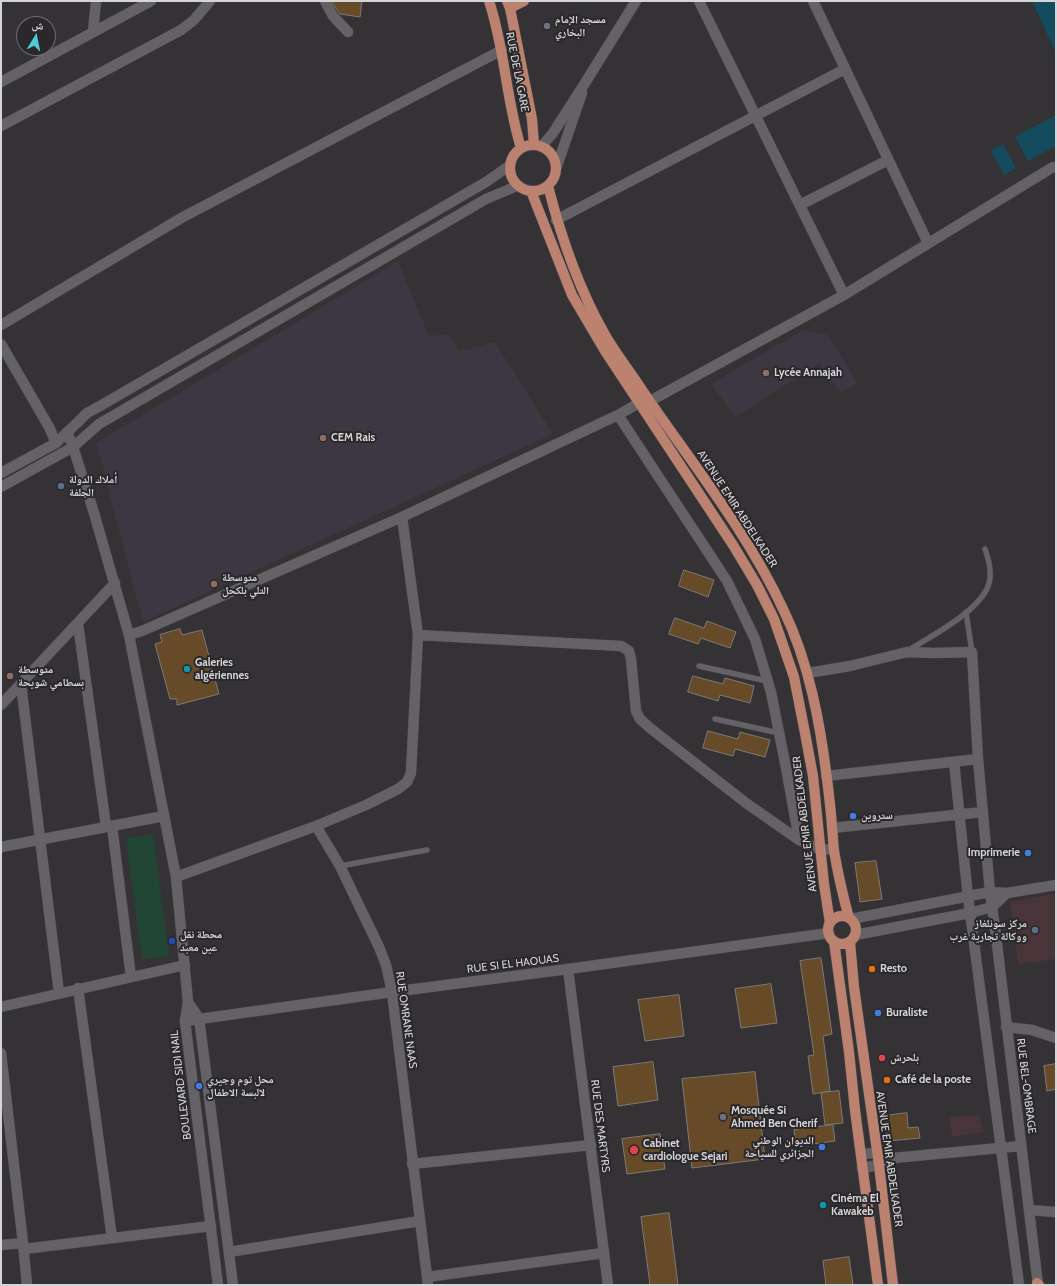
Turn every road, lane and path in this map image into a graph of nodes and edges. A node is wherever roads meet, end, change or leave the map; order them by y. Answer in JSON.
{"nodes":[{"id":1,"x":96,"y":1,"type":"edge"},
{"id":2,"x":151,"y":1,"type":"edge"},
{"id":3,"x":210,"y":1,"type":"edge"},
{"id":4,"x":325,"y":1,"type":"edge"},
{"id":5,"x":488,"y":1,"type":"edge"},
{"id":6,"x":524,"y":1,"type":"edge"},
{"id":7,"x":636,"y":1,"type":"edge"},
{"id":8,"x":699,"y":1,"type":"edge"},
{"id":9,"x":813,"y":1,"type":"edge"},
{"id":10,"x":509,"y":5,"type":"edge"},
{"id":11,"x":93,"y":32,"type":"junction"},
{"id":12,"x":348,"y":32,"type":"dead end"},
{"id":13,"x":502,"y":50,"type":"junction"},
{"id":14,"x":845,"y":69,"type":"junction"},
{"id":15,"x":1,"y":82,"type":"edge"},
{"id":16,"x":585,"y":83,"type":"junction"},
{"id":17,"x":756,"y":115,"type":"junction"},
{"id":18,"x":1,"y":126,"type":"edge"},
{"id":19,"x":538,"y":146,"type":"junction"},
{"id":20,"x":521,"y":148,"type":"junction"},
{"id":21,"x":888,"y":160,"type":"junction"},
{"id":22,"x":509,"y":166,"type":"junction"},
{"id":23,"x":1053,"y":167,"type":"dead end"},
{"id":24,"x":556,"y":169,"type":"junction"},
{"id":25,"x":517,"y":186,"type":"junction"},
{"id":26,"x":548,"y":186,"type":"junction"},
{"id":27,"x":531,"y":191,"type":"junction"},
{"id":28,"x":800,"y":205,"type":"junction"},
{"id":29,"x":556,"y":220,"type":"junction"},
{"id":30,"x":928,"y":244,"type":"junction"},
{"id":31,"x":844,"y":295,"type":"junction"},
{"id":32,"x":1,"y":325,"type":"edge"},
{"id":33,"x":1,"y":344,"type":"edge"},
{"id":34,"x":650,"y":401,"type":"junction"},
{"id":35,"x":639,"y":403,"type":"junction"},
{"id":36,"x":618,"y":415,"type":"junction"},
{"id":37,"x":67,"y":432,"type":"junction"},
{"id":38,"x":56,"y":444,"type":"junction"},
{"id":39,"x":73,"y":447,"type":"junction"},
{"id":40,"x":1,"y":473,"type":"edge"},
{"id":41,"x":1,"y":487,"type":"edge"},
{"id":42,"x":402,"y":517,"type":"junction"},
{"id":43,"x":985,"y":549,"type":"dead end"},
{"id":44,"x":114,"y":583,"type":"junction"},
{"id":45,"x":966,"y":612,"type":"junction"},
{"id":46,"x":78,"y":624,"type":"junction"},
{"id":47,"x":130,"y":635,"type":"junction"},
{"id":48,"x":418,"y":635,"type":"junction"},
{"id":49,"x":907,"y":652,"type":"junction"},
{"id":50,"x":972,"y":652,"type":"junction"},
{"id":51,"x":699,"y":666,"type":"dead end"},
{"id":52,"x":808,"y":673,"type":"junction"},
{"id":53,"x":768,"y":682,"type":"junction"},
{"id":54,"x":21,"y":684,"type":"junction"},
{"id":55,"x":1,"y":705,"type":"edge"},
{"id":56,"x":715,"y":718,"type":"dead end"},
{"id":57,"x":779,"y":733,"type":"junction"},
{"id":58,"x":978,"y":759,"type":"junction"},
{"id":59,"x":954,"y":762,"type":"junction"},
{"id":60,"x":826,"y":776,"type":"junction"},
{"id":61,"x":983,"y":812,"type":"junction"},
{"id":62,"x":959,"y":815,"type":"junction"},
{"id":63,"x":164,"y":816,"type":"junction"},
{"id":64,"x":109,"y":826,"type":"junction"},
{"id":65,"x":316,"y":826,"type":"junction"},
{"id":66,"x":832,"y":828,"type":"junction"},
{"id":67,"x":39,"y":839,"type":"junction"},
{"id":68,"x":798,"y":840,"type":"junction"},
{"id":69,"x":1,"y":847,"type":"edge"},
{"id":70,"x":834,"y":849,"type":"junction"},
{"id":71,"x":427,"y":850,"type":"dead end"},
{"id":72,"x":821,"y":850,"type":"junction"},
{"id":73,"x":340,"y":866,"type":"junction"},
{"id":74,"x":176,"y":877,"type":"junction"},
{"id":75,"x":1056,"y":885,"type":"edge"},
{"id":76,"x":990,"y":892,"type":"junction"},
{"id":77,"x":1007,"y":893,"type":"junction"},
{"id":78,"x":968,"y":896,"type":"junction"},
{"id":79,"x":992,"y":907,"type":"junction"},
{"id":80,"x":970,"y":913,"type":"junction"},
{"id":81,"x":850,"y":919,"type":"junction"},
{"id":82,"x":831,"y":932,"type":"junction"},
{"id":83,"x":853,"y":938,"type":"junction"},
{"id":84,"x":185,"y":965,"type":"junction"},
{"id":85,"x":568,"y":969,"type":"junction"},
{"id":86,"x":131,"y":977,"type":"junction"},
{"id":87,"x":78,"y":988,"type":"junction"},
{"id":88,"x":392,"y":992,"type":"junction"},
{"id":89,"x":59,"y":993,"type":"junction"},
{"id":90,"x":188,"y":1002,"type":"junction"},
{"id":91,"x":1,"y":1007,"type":"edge"},
{"id":92,"x":199,"y":1018,"type":"junction"},
{"id":93,"x":185,"y":1021,"type":"junction"},
{"id":94,"x":1006,"y":1027,"type":"junction"},
{"id":95,"x":1056,"y":1038,"type":"edge"},
{"id":96,"x":1,"y":1052,"type":"edge"},
{"id":97,"x":591,"y":1145,"type":"junction"},
{"id":98,"x":1021,"y":1146,"type":"junction"},
{"id":99,"x":1002,"y":1148,"type":"junction"},
{"id":100,"x":877,"y":1153,"type":"junction"},
{"id":101,"x":861,"y":1154,"type":"junction"},
{"id":102,"x":893,"y":1158,"type":"junction"},
{"id":103,"x":412,"y":1164,"type":"junction"},
{"id":104,"x":879,"y":1165,"type":"junction"},
{"id":105,"x":862,"y":1168,"type":"junction"},
{"id":106,"x":1029,"y":1210,"type":"junction"},
{"id":107,"x":1056,"y":1212,"type":"edge"},
{"id":108,"x":420,"y":1221,"type":"junction"},
{"id":109,"x":211,"y":1226,"type":"junction"},
{"id":110,"x":112,"y":1238,"type":"junction"},
{"id":111,"x":1,"y":1245,"type":"edge"},
{"id":112,"x":23,"y":1246,"type":"junction"},
{"id":113,"x":229,"y":1252,"type":"junction"},
{"id":114,"x":604,"y":1253,"type":"junction"},
{"id":115,"x":427,"y":1281,"type":"edge"},
{"id":116,"x":1038,"y":1284,"type":"edge"},
{"id":117,"x":27,"y":1285,"type":"edge"},
{"id":118,"x":215,"y":1285,"type":"edge"},
{"id":119,"x":233,"y":1285,"type":"edge"},
{"id":120,"x":608,"y":1285,"type":"edge"},
{"id":121,"x":878,"y":1285,"type":"edge"},
{"id":122,"x":893,"y":1285,"type":"edge"},
{"id":123,"x":1019,"y":1285,"type":"edge"}],
"edges":[{"from":1,"to":11,"type":"street"},
{"from":2,"to":11,"type":"street"},
{"from":3,"to":18,"type":"street"},
{"from":4,"to":12,"type":"street"},
{"from":5,"to":13,"type":"main road","name":"RUE DE LA GARE"},
{"from":6,"to":10,"type":"main road"},
{"from":7,"to":16,"type":"street"},
{"from":8,"to":17,"type":"street"},
{"from":9,"to":14,"type":"street"},
{"from":10,"to":19,"type":"main road","name":"RUE DE LA GARE"},
{"from":11,"to":15,"type":"street"},
{"from":13,"to":20,"type":"main road","name":"RUE DE LA GARE"},
{"from":13,"to":32,"type":"street"},
{"from":14,"to":17,"type":"street"},
{"from":14,"to":21,"type":"street"},
{"from":16,"to":19,"type":"street"},
{"from":16,"to":24,"type":"street"},
{"from":17,"to":28,"type":"street"},
{"from":17,"to":29,"type":"street"},
{"from":19,"to":20,"type":"main road"},
{"from":19,"to":24,"type":"main road"},
{"from":20,"to":22,"type":"main road"},
{"from":21,"to":28,"type":"street"},
{"from":21,"to":30,"type":"street"},
{"from":22,"to":25,"type":"main road"},
{"from":22,"to":37,"type":"street"},
{"from":23,"to":30,"type":"street"},
{"from":24,"to":26,"type":"main road"},
{"from":25,"to":27,"type":"main road"},
{"from":25,"to":39,"type":"street"},
{"from":26,"to":27,"type":"main road"},
{"from":26,"to":29,"type":"main road","name":"AVENUE EMIR ABDELKADER"},
{"from":27,"to":35,"type":"main road","name":"AVENUE EMIR ABDELKADER"},
{"from":28,"to":31,"type":"street"},
{"from":29,"to":34,"type":"main road","name":"AVENUE EMIR ABDELKADER"},
{"from":30,"to":31,"type":"street"},
{"from":31,"to":34,"type":"street"},
{"from":33,"to":38,"type":"street"},
{"from":34,"to":52,"type":"main road","name":"AVENUE EMIR ABDELKADER"},
{"from":35,"to":36,"type":"street"},
{"from":35,"to":72,"type":"main road","name":"AVENUE EMIR ABDELKADER"},
{"from":36,"to":42,"type":"street"},
{"from":36,"to":53,"type":"street"},
{"from":37,"to":38,"type":"street"},
{"from":37,"to":39,"type":"street","name":"BOULEVARD SIDI NAIL"},
{"from":38,"to":40,"type":"street"},
{"from":39,"to":41,"type":"street"},
{"from":39,"to":44,"type":"street","name":"BOULEVARD SIDI NAIL"},
{"from":42,"to":47,"type":"street"},
{"from":42,"to":48,"type":"street"},
{"from":43,"to":45,"type":"lane"},
{"from":44,"to":46,"type":"street"},
{"from":44,"to":47,"type":"street","name":"BOULEVARD SIDI NAIL"},
{"from":45,"to":49,"type":"lane"},
{"from":45,"to":50,"type":"lane"},
{"from":46,"to":54,"type":"street"},
{"from":46,"to":64,"type":"street"},
{"from":47,"to":63,"type":"street","name":"BOULEVARD SIDI NAIL"},
{"from":48,"to":65,"type":"street"},
{"from":48,"to":68,"type":"street"},
{"from":49,"to":50,"type":"street"},
{"from":49,"to":52,"type":"street"},
{"from":50,"to":58,"type":"street","name":"RUE BEL-OMBRAGE"},
{"from":51,"to":53,"type":"lane"},
{"from":52,"to":60,"type":"main road","name":"AVENUE EMIR ABDELKADER"},
{"from":53,"to":57,"type":"street"},
{"from":54,"to":55,"type":"street"},
{"from":54,"to":67,"type":"street"},
{"from":56,"to":57,"type":"lane"},
{"from":57,"to":68,"type":"street"},
{"from":58,"to":59,"type":"street"},
{"from":58,"to":61,"type":"street","name":"RUE BEL-OMBRAGE"},
{"from":59,"to":60,"type":"street"},
{"from":59,"to":62,"type":"street"},
{"from":60,"to":66,"type":"main road","name":"AVENUE EMIR ABDELKADER"},
{"from":61,"to":62,"type":"street"},
{"from":61,"to":76,"type":"street","name":"RUE BEL-OMBRAGE"},
{"from":62,"to":66,"type":"street"},
{"from":62,"to":78,"type":"street"},
{"from":63,"to":64,"type":"street"},
{"from":63,"to":74,"type":"street","name":"BOULEVARD SIDI NAIL"},
{"from":64,"to":67,"type":"street"},
{"from":64,"to":86,"type":"street"},
{"from":65,"to":73,"type":"street","name":"RUE OMRANE NAAS"},
{"from":65,"to":74,"type":"street"},
{"from":66,"to":70,"type":"main road","name":"AVENUE EMIR ABDELKADER"},
{"from":67,"to":69,"type":"street"},
{"from":67,"to":89,"type":"street"},
{"from":68,"to":72,"type":"street"},
{"from":70,"to":72,"type":"street"},
{"from":70,"to":81,"type":"main road","name":"AVENUE EMIR ABDELKADER"},
{"from":71,"to":73,"type":"lane"},
{"from":72,"to":82,"type":"main road","name":"AVENUE EMIR ABDELKADER"},
{"from":73,"to":88,"type":"street","name":"RUE OMRANE NAAS"},
{"from":74,"to":84,"type":"street","name":"BOULEVARD SIDI NAIL"},
{"from":75,"to":77,"type":"street"},
{"from":76,"to":77,"type":"street"},
{"from":76,"to":78,"type":"street"},
{"from":76,"to":79,"type":"street","name":"RUE BEL-OMBRAGE"},
{"from":77,"to":79,"type":"street"},
{"from":78,"to":80,"type":"street"},
{"from":78,"to":81,"type":"street"},
{"from":79,"to":80,"type":"street"},
{"from":79,"to":94,"type":"street","name":"RUE BEL-OMBRAGE"},
{"from":80,"to":83,"type":"street"},
{"from":80,"to":99,"type":"street"},
{"from":81,"to":82,"type":"main road"},
{"from":81,"to":83,"type":"main road"},
{"from":82,"to":83,"type":"main road"},
{"from":82,"to":85,"type":"street","name":"RUE SI EL HAOUAS"},
{"from":82,"to":101,"type":"main road","name":"AVENUE EMIR ABDELKADER"},
{"from":83,"to":100,"type":"main road","name":"AVENUE EMIR ABDELKADER"},
{"from":84,"to":86,"type":"street"},
{"from":84,"to":90,"type":"street","name":"BOULEVARD SIDI NAIL"},
{"from":85,"to":88,"type":"street","name":"RUE SI EL HAOUAS"},
{"from":85,"to":97,"type":"street","name":"RUE DES MARTYRS"},
{"from":86,"to":87,"type":"street"},
{"from":87,"to":89,"type":"street"},
{"from":87,"to":110,"type":"street"},
{"from":88,"to":92,"type":"street","name":"RUE SI EL HAOUAS"},
{"from":88,"to":103,"type":"street","name":"RUE OMRANE NAAS"},
{"from":89,"to":91,"type":"street"},
{"from":90,"to":92,"type":"street"},
{"from":90,"to":93,"type":"street","name":"BOULEVARD SIDI NAIL"},
{"from":92,"to":93,"type":"street","name":"RUE SI EL HAOUAS"},
{"from":92,"to":113,"type":"street"},
{"from":93,"to":109,"type":"street","name":"BOULEVARD SIDI NAIL"},
{"from":94,"to":95,"type":"street"},
{"from":94,"to":98,"type":"street","name":"RUE BEL-OMBRAGE"},
{"from":96,"to":112,"type":"street"},
{"from":97,"to":103,"type":"street"},
{"from":97,"to":114,"type":"street","name":"RUE DES MARTYRS"},
{"from":98,"to":99,"type":"street"},
{"from":98,"to":106,"type":"street","name":"RUE BEL-OMBRAGE"},
{"from":99,"to":102,"type":"street"},
{"from":99,"to":123,"type":"street"},
{"from":100,"to":101,"type":"street"},
{"from":100,"to":102,"type":"street"},
{"from":100,"to":104,"type":"main road","name":"AVENUE EMIR ABDELKADER"},
{"from":101,"to":105,"type":"main road","name":"AVENUE EMIR ABDELKADER"},
{"from":102,"to":104,"type":"street"},
{"from":103,"to":108,"type":"street","name":"RUE OMRANE NAAS"},
{"from":104,"to":105,"type":"street"},
{"from":104,"to":122,"type":"main road","name":"AVENUE EMIR ABDELKADER"},
{"from":105,"to":121,"type":"main road","name":"AVENUE EMIR ABDELKADER"},
{"from":106,"to":107,"type":"street"},
{"from":106,"to":116,"type":"street","name":"RUE BEL-OMBRAGE"},
{"from":108,"to":113,"type":"street"},
{"from":108,"to":115,"type":"street","name":"RUE OMRANE NAAS"},
{"from":109,"to":110,"type":"street"},
{"from":109,"to":118,"type":"street","name":"BOULEVARD SIDI NAIL"},
{"from":110,"to":112,"type":"street"},
{"from":111,"to":112,"type":"street"},
{"from":112,"to":117,"type":"street"},
{"from":113,"to":119,"type":"street"},
{"from":114,"to":115,"type":"street"},
{"from":114,"to":120,"type":"street","name":"RUE DES MARTYRS"}]}
